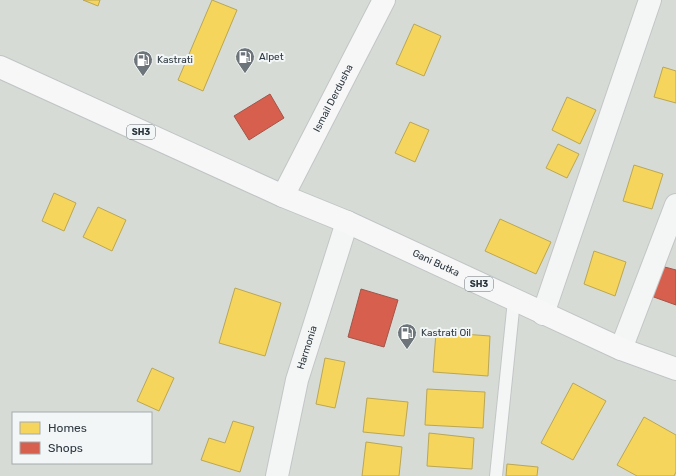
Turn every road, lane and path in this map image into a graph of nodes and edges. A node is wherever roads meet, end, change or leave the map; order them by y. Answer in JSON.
{"nodes":[{"id":1,"x":384,"y":0,"type":"edge"},
{"id":2,"x":650,"y":0,"type":"edge"},
{"id":3,"x":0,"y":67,"type":"edge"},
{"id":4,"x":282,"y":196,"type":"junction"},
{"id":5,"x":676,"y":205,"type":"edge"},
{"id":6,"x":347,"y":222,"type":"junction"},
{"id":7,"x":514,"y":300,"type":"junction"},
{"id":8,"x":543,"y":314,"type":"junction"},
{"id":9,"x":621,"y":349,"type":"junction"},
{"id":10,"x":676,"y":370,"type":"edge"},
{"id":11,"x":277,"y":476,"type":"edge"},
{"id":12,"x":496,"y":476,"type":"edge"}],
"edges":[{"from":1,"to":4,"type":"main road","name":"Ismail Derdusha"},
{"from":2,"to":8,"type":"street"},
{"from":3,"to":4,"type":"main road","number":"SH3"},
{"from":4,"to":6,"type":"main road","name":"Gani Butka","number":"SH3"},
{"from":5,"to":9,"type":"street"},
{"from":6,"to":7,"type":"main road","name":"Gani Butka","number":"SH3"},
{"from":6,"to":11,"type":"street","name":"Harmonia"},
{"from":7,"to":8,"type":"main road","name":"Gani Butka","number":"SH3"},
{"from":7,"to":12,"type":"lane"},
{"from":8,"to":9,"type":"main road","name":"Gani Butka","number":"SH3"},
{"from":9,"to":10,"type":"main road","name":"Gani Butka","number":"SH3"}]}
